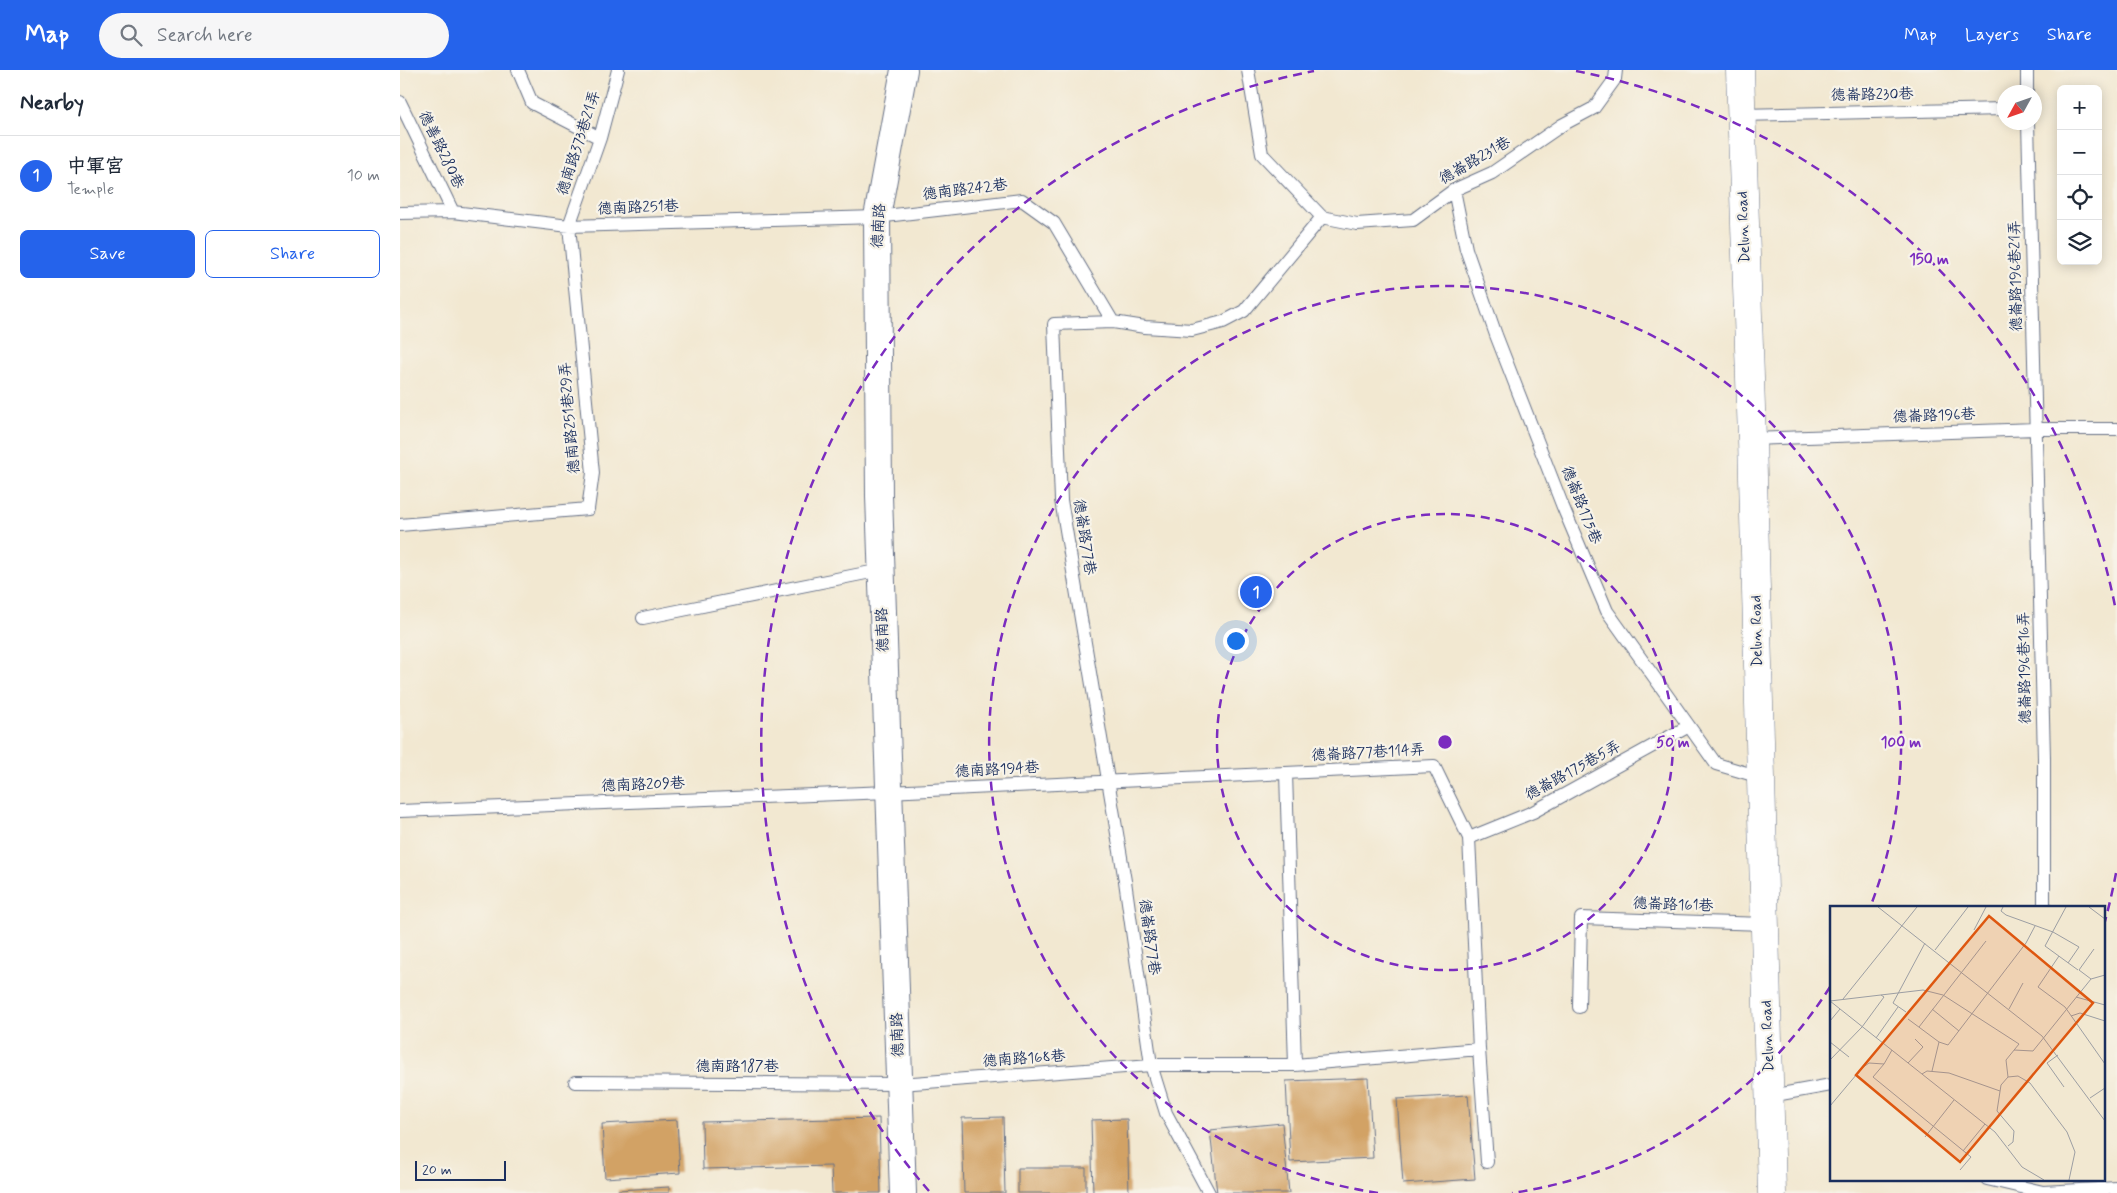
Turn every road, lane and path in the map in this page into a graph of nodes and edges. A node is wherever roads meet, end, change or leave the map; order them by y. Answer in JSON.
{"nodes":[{"id":1,"x":518,"y":70,"type":"edge"},
{"id":2,"x":618,"y":70,"type":"edge"},
{"id":3,"x":904,"y":70,"type":"edge"},
{"id":4,"x":1248,"y":70,"type":"edge"},
{"id":5,"x":1616,"y":70,"type":"edge"},
{"id":6,"x":1740,"y":70,"type":"edge"},
{"id":7,"x":2027,"y":70,"type":"edge"},
{"id":8,"x":2027,"y":85,"type":"edge"},
{"id":9,"x":400,"y":102,"type":"edge"},
{"id":10,"x":1997,"y":109,"type":"edge"},
{"id":11,"x":1740,"y":115,"type":"junction"},
{"id":12,"x":2028,"y":130,"type":"edge"},
{"id":13,"x":600,"y":138,"type":"junction"},
{"id":14,"x":1454,"y":190,"type":"junction"},
{"id":15,"x":453,"y":212,"type":"junction"},
{"id":16,"x":400,"y":213,"type":"edge"},
{"id":17,"x":1322,"y":216,"type":"junction"},
{"id":18,"x":877,"y":217,"type":"junction"},
{"id":19,"x":569,"y":226,"type":"junction"},
{"id":20,"x":1113,"y":322,"type":"junction"},
{"id":21,"x":2036,"y":429,"type":"junction"},
{"id":22,"x":2117,"y":429,"type":"edge"},
{"id":23,"x":1752,"y":439,"type":"junction"},
{"id":24,"x":400,"y":525,"type":"edge"},
{"id":25,"x":881,"y":570,"type":"junction"},
{"id":26,"x":643,"y":618,"type":"dead end"},
{"id":27,"x":1689,"y":726,"type":"junction"},
{"id":28,"x":1286,"y":773,"type":"junction"},
{"id":29,"x":1760,"y":777,"type":"junction"},
{"id":30,"x":1108,"y":781,"type":"junction"},
{"id":31,"x":888,"y":792,"type":"junction"},
{"id":32,"x":400,"y":811,"type":"edge"},
{"id":33,"x":1469,"y":838,"type":"junction"},
{"id":34,"x":2044,"y":906,"type":"edge"},
{"id":35,"x":1764,"y":924,"type":"junction"},
{"id":36,"x":1579,"y":1007,"type":"dead end"},
{"id":37,"x":1479,"y":1049,"type":"junction"},
{"id":38,"x":1295,"y":1065,"type":"junction"},
{"id":39,"x":1151,"y":1066,"type":"junction"},
{"id":40,"x":575,"y":1082,"type":"dead end"},
{"id":41,"x":900,"y":1084,"type":"junction"},
{"id":42,"x":1830,"y":1086,"type":"edge"},
{"id":43,"x":1770,"y":1096,"type":"junction"},
{"id":44,"x":1487,"y":1162,"type":"dead end"},
{"id":45,"x":1991,"y":1180,"type":"edge"},
{"id":46,"x":2117,"y":1188,"type":"edge"},
{"id":47,"x":902,"y":1193,"type":"edge"},
{"id":48,"x":1208,"y":1193,"type":"edge"},
{"id":49,"x":1772,"y":1193,"type":"edge"}],
"edges":[{"from":1,"to":13,"type":"lane"},
{"from":2,"to":13,"type":"lane","name":"德南路373巷21弄"},
{"from":3,"to":18,"type":"street","name":"德南路"},
{"from":4,"to":17,"type":"lane"},
{"from":5,"to":14,"type":"lane","name":"德崙路231巷"},
{"from":6,"to":11,"type":"street","name":"Delun Road"},
{"from":7,"to":8,"type":"lane"},
{"from":9,"to":15,"type":"lane","name":"德善路280巷"},
{"from":10,"to":11,"type":"lane","name":"德崙路230巷"},
{"from":11,"to":23,"type":"street","name":"Delun Road"},
{"from":12,"to":21,"type":"lane","name":"德崙路196巷21弄"},
{"from":13,"to":19,"type":"lane","name":"德南路373巷21弄"},
{"from":14,"to":17,"type":"lane","name":"德崙路231巷"},
{"from":14,"to":27,"type":"lane","name":"德崙路175巷"},
{"from":15,"to":16,"type":"lane","name":"德南路251巷"},
{"from":15,"to":19,"type":"lane","name":"德南路251巷"},
{"from":17,"to":20,"type":"lane","name":"德崙路77巷"},
{"from":18,"to":19,"type":"lane","name":"德南路251巷"},
{"from":18,"to":20,"type":"lane","name":"德南路242巷"},
{"from":18,"to":25,"type":"street","name":"德南路"},
{"from":19,"to":24,"type":"lane","name":"德南路251巷29弄"},
{"from":20,"to":30,"type":"lane","name":"德崙路77巷"},
{"from":21,"to":22,"type":"lane","name":"德崙路196巷"},
{"from":21,"to":23,"type":"lane","name":"德崙路196巷"},
{"from":21,"to":34,"type":"lane","name":"德崙路196巷16弄"},
{"from":23,"to":29,"type":"street","name":"Delun Road"},
{"from":25,"to":26,"type":"lane"},
{"from":25,"to":31,"type":"street","name":"德南路"},
{"from":27,"to":29,"type":"lane","name":"德崙路175巷"},
{"from":27,"to":33,"type":"lane","name":"德崙路175巷5弄"},
{"from":28,"to":30,"type":"lane","name":"德崙路77巷114弄"},
{"from":28,"to":33,"type":"lane","name":"德崙路77巷114弄"},
{"from":28,"to":38,"type":"lane"},
{"from":29,"to":35,"type":"street","name":"Delun Road"},
{"from":30,"to":31,"type":"lane","name":"德南路194巷"},
{"from":30,"to":39,"type":"lane","name":"德崙路77巷"},
{"from":31,"to":32,"type":"lane","name":"德南路209巷"},
{"from":31,"to":41,"type":"street","name":"德南路"},
{"from":33,"to":37,"type":"lane","name":"德崙路77巷114弄"},
{"from":35,"to":36,"type":"lane","name":"德崙路161巷"},
{"from":35,"to":43,"type":"street","name":"Delun Road"},
{"from":37,"to":38,"type":"lane"},
{"from":37,"to":44,"type":"lane","name":"德崙路77巷114弄"},
{"from":38,"to":39,"type":"lane"},
{"from":39,"to":41,"type":"lane","name":"德南路168巷"},
{"from":39,"to":48,"type":"lane","name":"德崙路77巷"},
{"from":40,"to":41,"type":"lane","name":"德南路187巷"},
{"from":41,"to":47,"type":"street","name":"德南路"},
{"from":42,"to":43,"type":"lane"},
{"from":43,"to":49,"type":"street","name":"Delun Road"},
{"from":45,"to":46,"type":"lane"}]}
